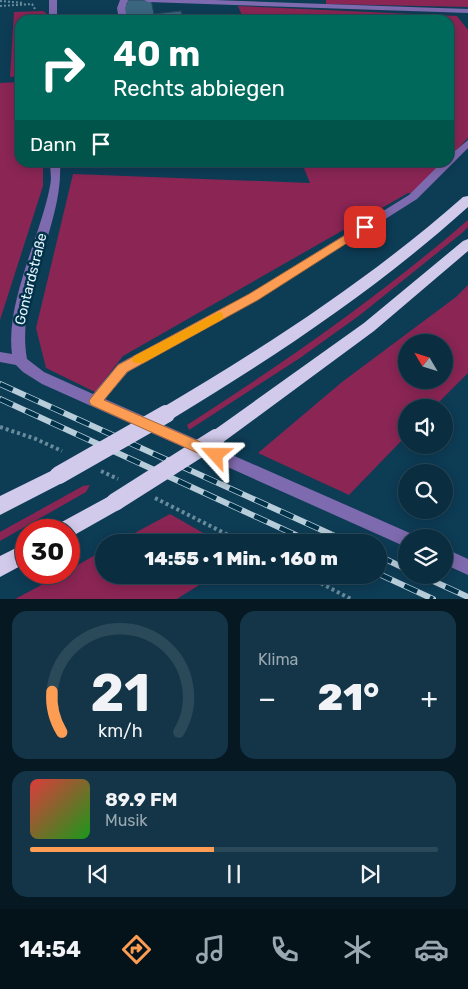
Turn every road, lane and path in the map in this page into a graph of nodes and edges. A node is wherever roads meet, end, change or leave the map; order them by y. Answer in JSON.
{"nodes":[{"id":1,"x":53,"y":0,"type":"edge"},
{"id":2,"x":124,"y":0,"type":"edge"},
{"id":3,"x":148,"y":0,"type":"edge"},
{"id":4,"x":0,"y":1,"type":"edge"},
{"id":5,"x":32,"y":4,"type":"junction"},
{"id":6,"x":0,"y":6,"type":"edge"},
{"id":7,"x":35,"y":9,"type":"dead end"},
{"id":8,"x":468,"y":12,"type":"edge"},
{"id":9,"x":53,"y":15,"type":"edge"},
{"id":10,"x":122,"y":15,"type":"edge"},
{"id":11,"x":468,"y":143,"type":"edge"},
{"id":12,"x":454,"y":156,"type":"edge"},
{"id":13,"x":55,"y":167,"type":"edge"},
{"id":14,"x":443,"y":167,"type":"edge"},
{"id":15,"x":468,"y":200,"type":"edge"},
{"id":16,"x":468,"y":244,"type":"edge"},
{"id":17,"x":0,"y":357,"type":"edge"},
{"id":18,"x":20,"y":360,"type":"junction"},
{"id":19,"x":95,"y":401,"type":"junction"},
{"id":20,"x":0,"y":506,"type":"edge"},
{"id":21,"x":80,"y":522,"type":"edge"},
{"id":22,"x":398,"y":535,"type":"edge"},
{"id":23,"x":15,"y":558,"type":"edge"},
{"id":24,"x":453,"y":560,"type":"edge"},
{"id":25,"x":0,"y":567,"type":"edge"},
{"id":26,"x":468,"y":567,"type":"edge"},
{"id":27,"x":322,"y":584,"type":"edge"},
{"id":28,"x":351,"y":599,"type":"edge"}],
"edges":[{"from":1,"to":9,"type":"street"},
{"from":2,"to":10,"type":"street"},
{"from":3,"to":8,"type":"street"},
{"from":4,"to":5,"type":"path"},
{"from":5,"to":6,"type":"path"},
{"from":5,"to":7,"type":"path"},
{"from":11,"to":12,"type":"street"},
{"from":13,"to":18,"type":"street","name":"Gontardstraße"},
{"from":14,"to":19,"type":"street"},
{"from":15,"to":20,"type":"highway","bridge":true},
{"from":16,"to":21,"type":"highway","bridge":true},
{"from":17,"to":18,"type":"street"},
{"from":18,"to":19,"type":"street"},
{"from":19,"to":22,"type":"street"},
{"from":23,"to":25,"type":"highway"},
{"from":24,"to":26,"type":"street"},
{"from":27,"to":28,"type":"path"}]}
